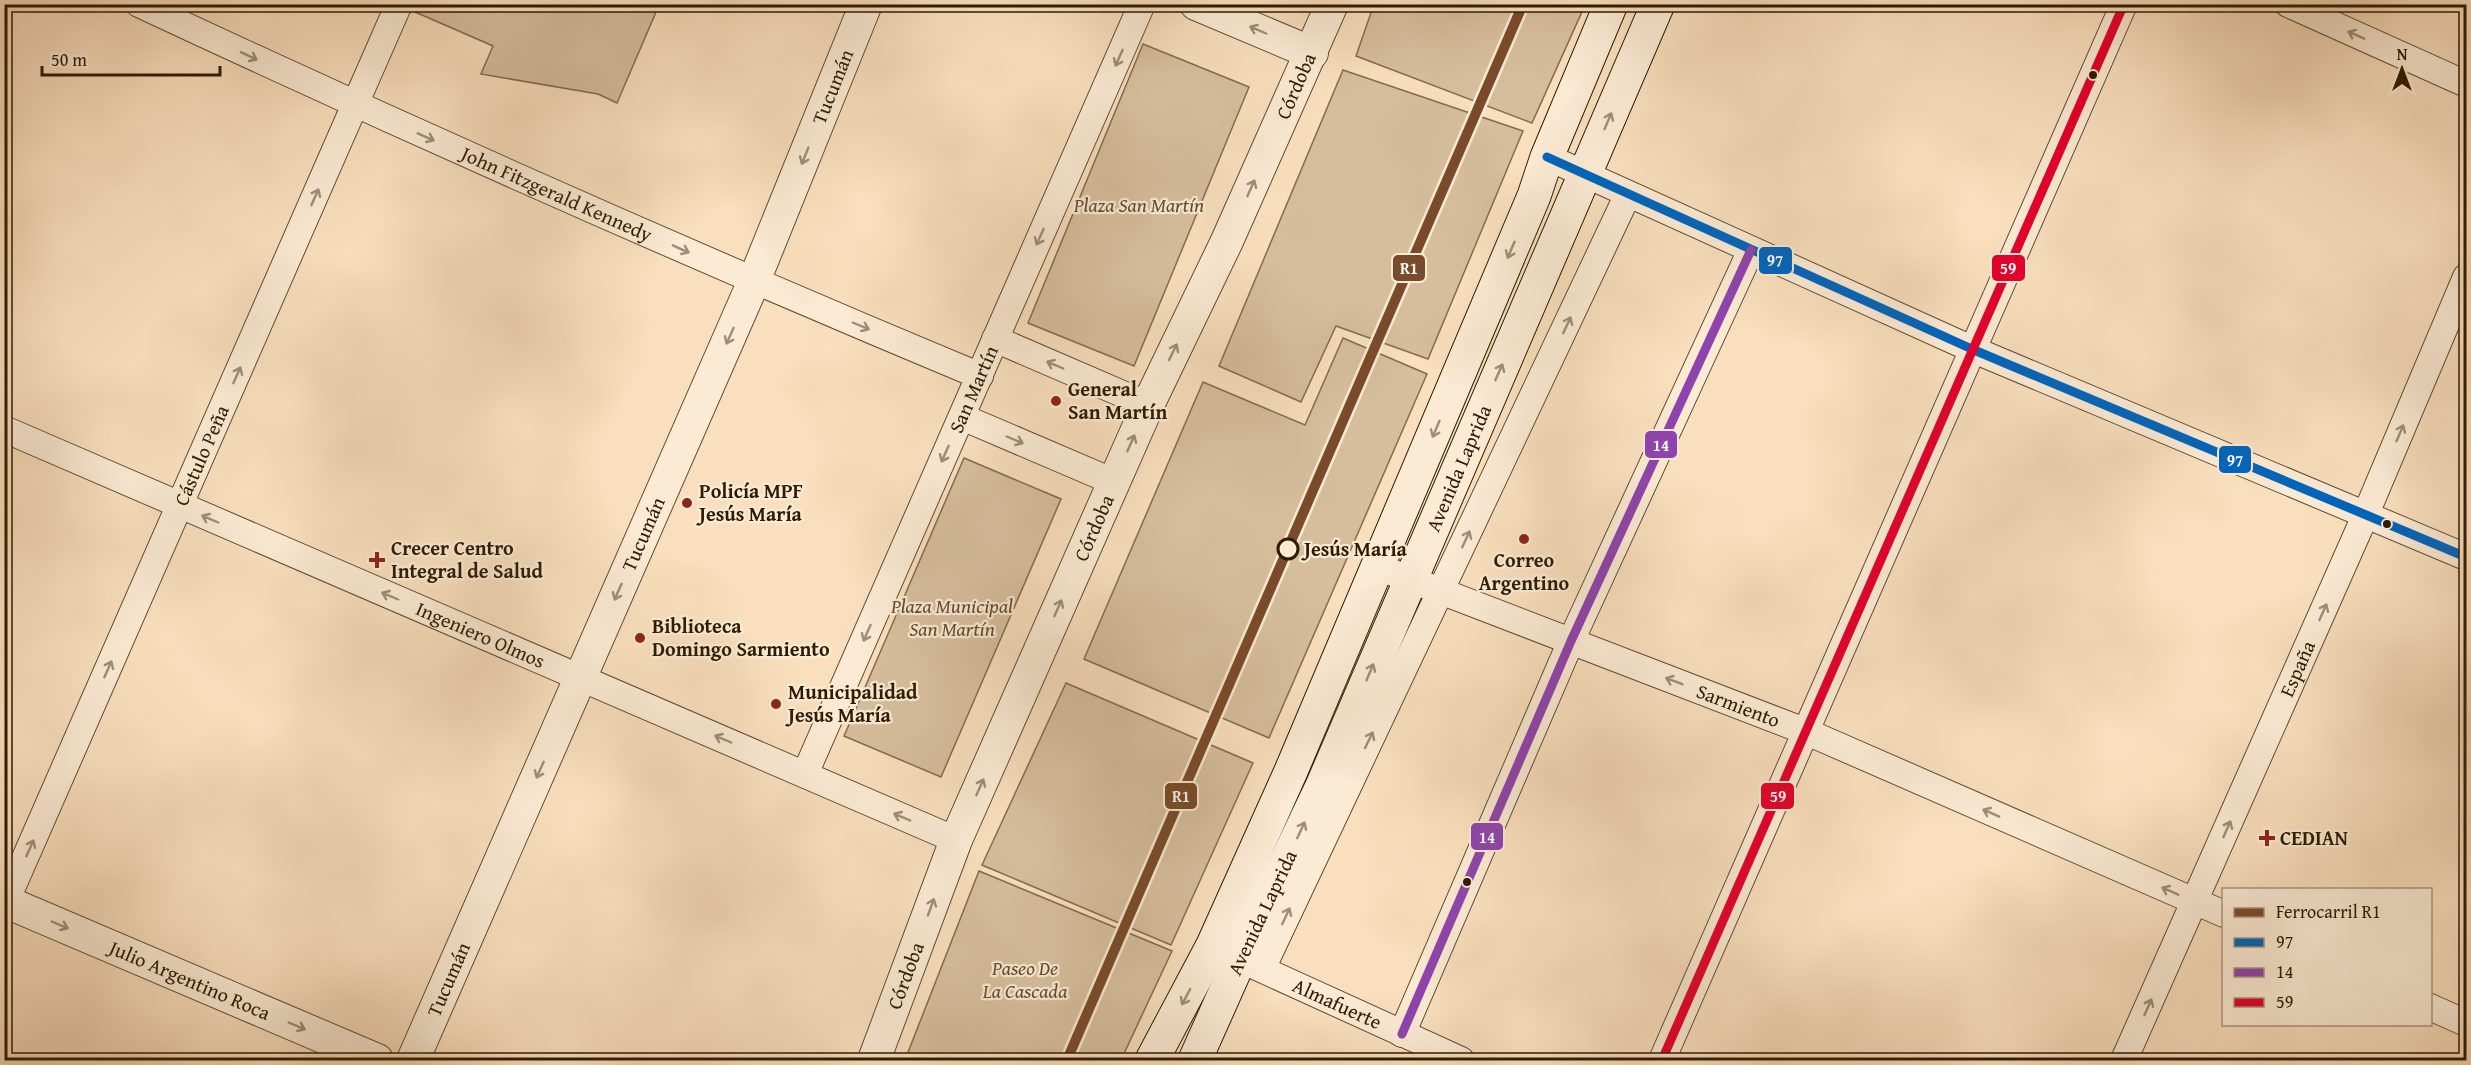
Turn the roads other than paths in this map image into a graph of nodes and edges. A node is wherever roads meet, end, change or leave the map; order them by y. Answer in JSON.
{"nodes":[{"id":1,"x":139,"y":4,"type":"edge"},
{"id":2,"x":399,"y":4,"type":"edge"},
{"id":3,"x":866,"y":4,"type":"edge"},
{"id":4,"x":1142,"y":4,"type":"edge"},
{"id":5,"x":1196,"y":4,"type":"edge"},
{"id":6,"x":1332,"y":4,"type":"edge"},
{"id":7,"x":1611,"y":4,"type":"edge"},
{"id":8,"x":1658,"y":4,"type":"edge"},
{"id":9,"x":2124,"y":4,"type":"edge"},
{"id":10,"x":2288,"y":4,"type":"edge"},
{"id":11,"x":1312,"y":53,"type":"junction"},
{"id":12,"x":2466,"y":84,"type":"edge"},
{"id":13,"x":355,"y":105,"type":"junction"},
{"id":14,"x":1548,"y":157,"type":"junction"},
{"id":15,"x":1586,"y":175,"type":"junction"},
{"id":16,"x":1628,"y":194,"type":"junction"},
{"id":17,"x":1750,"y":250,"type":"junction"},
{"id":18,"x":2466,"y":277,"type":"edge"},
{"id":19,"x":754,"y":281,"type":"junction"},
{"id":20,"x":995,"y":339,"type":"junction"},
{"id":21,"x":1974,"y":350,"type":"junction"},
{"id":22,"x":980,"y":376,"type":"junction"},
{"id":23,"x":1148,"y":405,"type":"junction"},
{"id":24,"x":962,"y":417,"type":"junction"},
{"id":25,"x":4,"y":429,"type":"edge"},
{"id":26,"x":1114,"y":482,"type":"junction"},
{"id":27,"x":180,"y":506,"type":"junction"},
{"id":28,"x":2365,"y":516,"type":"junction"},
{"id":29,"x":2466,"y":557,"type":"edge"},
{"id":30,"x":1378,"y":567,"type":"junction"},
{"id":31,"x":1409,"y":580,"type":"junction"},
{"id":32,"x":1441,"y":592,"type":"junction"},
{"id":33,"x":1571,"y":641,"type":"junction"},
{"id":34,"x":580,"y":677,"type":"junction"},
{"id":35,"x":1807,"y":732,"type":"junction"},
{"id":36,"x":805,"y":774,"type":"junction"},
{"id":37,"x":956,"y":840,"type":"junction"},
{"id":38,"x":2196,"y":902,"type":"junction"},
{"id":39,"x":5,"y":903,"type":"edge"},
{"id":40,"x":2222,"y":914,"type":"edge"},
{"id":41,"x":1238,"y":958,"type":"junction"},
{"id":42,"x":2432,"y":1008,"type":"edge"},
{"id":43,"x":2466,"y":1023,"type":"edge"},
{"id":44,"x":1402,"y":1034,"type":"junction"},
{"id":45,"x":377,"y":1060,"type":"edge"},
{"id":46,"x":413,"y":1060,"type":"edge"},
{"id":47,"x":874,"y":1060,"type":"edge"},
{"id":48,"x":1152,"y":1060,"type":"edge"},
{"id":49,"x":1195,"y":1060,"type":"edge"},
{"id":50,"x":1461,"y":1060,"type":"edge"},
{"id":51,"x":1662,"y":1060,"type":"edge"},
{"id":52,"x":2124,"y":1060,"type":"edge"}],
"edges":[{"from":1,"to":13,"type":"street","name":"John Fitzgerald Kennedy","one_way":true},
{"from":2,"to":13,"type":"street","name":"Cástulo Peña"},
{"from":3,"to":19,"type":"street","name":"Tucumán","one_way":true},
{"from":4,"to":20,"type":"street","name":"San Martín","one_way":true},
{"from":11,"to":5,"type":"street","one_way":true},
{"from":6,"to":11,"type":"street","name":"Córdoba"},
{"from":7,"to":14,"type":"main road","name":"Avenida Laprida"},
{"from":15,"to":8,"type":"main road","name":"Avenida Laprida","one_way":true},
{"from":9,"to":21,"type":"street"},
{"from":12,"to":10,"type":"street","one_way":true},
{"from":23,"to":11,"type":"street","name":"Córdoba","one_way":true},
{"from":13,"to":19,"type":"street","name":"John Fitzgerald Kennedy","one_way":true},
{"from":27,"to":13,"type":"street","name":"Cástulo Peña","one_way":true},
{"from":14,"to":15,"type":"street"},
{"from":14,"to":30,"type":"main road","name":"Avenida Laprida","one_way":true},
{"from":15,"to":16,"type":"street"},
{"from":31,"to":15,"type":"main road","name":"Avenida Laprida","one_way":true},
{"from":16,"to":17,"type":"street"},
{"from":32,"to":16,"type":"street","one_way":true},
{"from":17,"to":21,"type":"street"},
{"from":17,"to":33,"type":"street"},
{"from":28,"to":18,"type":"street","name":"España","one_way":true},
{"from":19,"to":22,"type":"street","name":"John Fitzgerald Kennedy","one_way":true},
{"from":19,"to":34,"type":"street","name":"Tucumán","one_way":true},
{"from":20,"to":22,"type":"street","name":"San Martín"},
{"from":23,"to":20,"type":"street","one_way":true},
{"from":21,"to":28,"type":"street"},
{"from":21,"to":35,"type":"street"},
{"from":22,"to":24,"type":"street","name":"San Martín"},
{"from":26,"to":23,"type":"street","name":"Córdoba","one_way":true},
{"from":24,"to":26,"type":"street","one_way":true},
{"from":24,"to":36,"type":"street","name":"San Martín","one_way":true},
{"from":25,"to":27,"type":"street","name":"Ingeniero Olmos"},
{"from":37,"to":26,"type":"street","name":"Córdoba","one_way":true},
{"from":34,"to":27,"type":"street","name":"Ingeniero Olmos","one_way":true},
{"from":39,"to":27,"type":"street","name":"Cástulo Peña","one_way":true},
{"from":28,"to":29,"type":"street"},
{"from":38,"to":28,"type":"street","name":"España","one_way":true},
{"from":30,"to":31,"type":"street","name":"Sarmiento"},
{"from":30,"to":41,"type":"main road","name":"Avenida Laprida"},
{"from":31,"to":32,"type":"street","name":"Sarmiento"},
{"from":41,"to":31,"type":"main road","name":"Avenida Laprida","one_way":true},
{"from":32,"to":33,"type":"street","name":"Sarmiento"},
{"from":41,"to":32,"type":"street","one_way":true},
{"from":35,"to":33,"type":"street","name":"Sarmiento","one_way":true},
{"from":33,"to":44,"type":"street"},
{"from":36,"to":34,"type":"street","name":"Ingeniero Olmos","one_way":true},
{"from":34,"to":46,"type":"street","name":"Tucumán","one_way":true},
{"from":38,"to":35,"type":"street","name":"Sarmiento","one_way":true},
{"from":35,"to":51,"type":"street"},
{"from":37,"to":36,"type":"street","name":"Ingeniero Olmos","one_way":true},
{"from":47,"to":37,"type":"street","name":"Córdoba","one_way":true},
{"from":38,"to":40,"type":"street","name":"Sarmiento"},
{"from":52,"to":38,"type":"street","name":"España","one_way":true},
{"from":39,"to":45,"type":"street","name":"Julio Argentino Roca","one_way":true},
{"from":41,"to":44,"type":"street","name":"Almafuerte"},
{"from":41,"to":48,"type":"main road","name":"Avenida Laprida","one_way":true},
{"from":41,"to":49,"type":"main road","name":"Avenida Laprida"},
{"from":42,"to":43,"type":"street"},
{"from":44,"to":50,"type":"street","name":"Almafuerte"}]}
